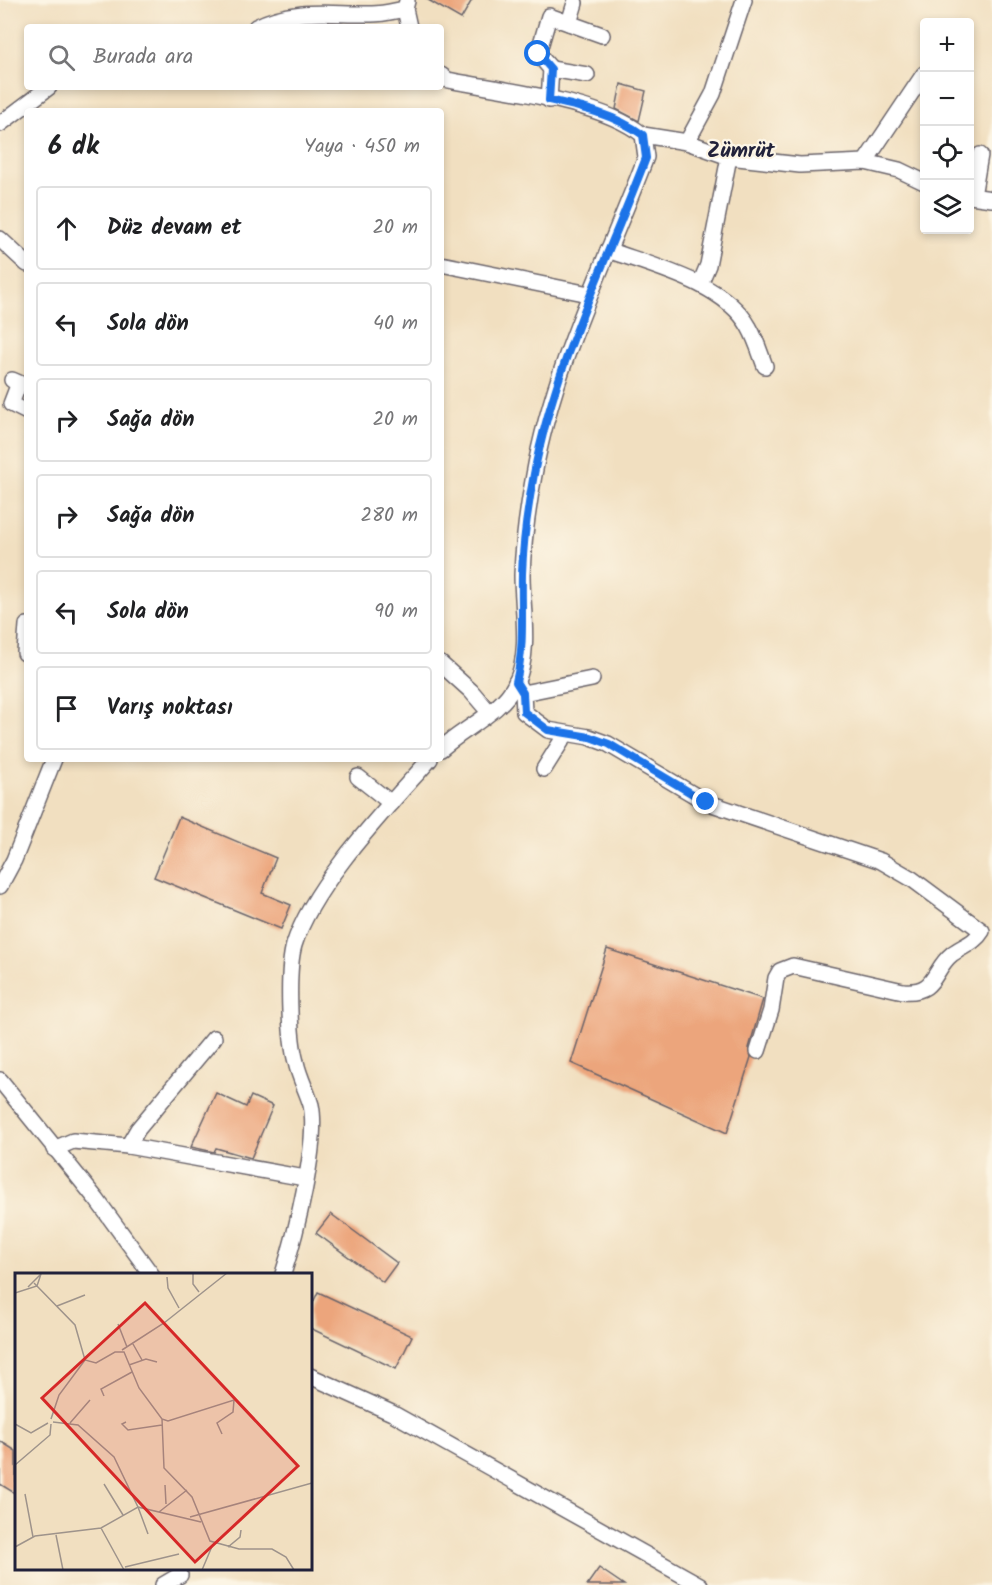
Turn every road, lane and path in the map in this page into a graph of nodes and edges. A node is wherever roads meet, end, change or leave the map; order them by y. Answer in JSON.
{"nodes":[{"id":1,"x":744,"y":0,"type":"edge"},
{"id":2,"x":575,"y":3,"type":"dead end"},
{"id":3,"x":406,"y":5,"type":"edge"},
{"id":4,"x":569,"y":23,"type":"junction"},
{"id":5,"x":262,"y":24,"type":"edge"},
{"id":6,"x":409,"y":24,"type":"edge"},
{"id":7,"x":602,"y":35,"type":"dead end"},
{"id":8,"x":551,"y":69,"type":"junction"},
{"id":9,"x":587,"y":75,"type":"dead end"},
{"id":10,"x":444,"y":77,"type":"edge"},
{"id":11,"x":920,"y":80,"type":"edge"},
{"id":12,"x":45,"y":90,"type":"edge"},
{"id":13,"x":549,"y":100,"type":"junction"},
{"id":14,"x":0,"y":124,"type":"edge"},
{"id":15,"x":643,"y":135,"type":"junction"},
{"id":16,"x":687,"y":142,"type":"junction"},
{"id":17,"x":980,"y":156,"type":"dead end"},
{"id":18,"x":729,"y":157,"type":"junction"},
{"id":19,"x":865,"y":162,"type":"junction"},
{"id":20,"x":920,"y":180,"type":"edge"},
{"id":21,"x":974,"y":183,"type":"edge"},
{"id":22,"x":974,"y":196,"type":"edge"},
{"id":23,"x":992,"y":199,"type":"edge"},
{"id":24,"x":0,"y":239,"type":"edge"},
{"id":25,"x":608,"y":250,"type":"junction"},
{"id":26,"x":24,"y":258,"type":"edge"},
{"id":27,"x":444,"y":265,"type":"edge"},
{"id":28,"x":700,"y":284,"type":"junction"},
{"id":29,"x":589,"y":294,"type":"junction"},
{"id":30,"x":765,"y":366,"type":"dead end"},
{"id":31,"x":12,"y":380,"type":"dead end"},
{"id":32,"x":5,"y":403,"type":"edge"},
{"id":33,"x":24,"y":411,"type":"edge"},
{"id":34,"x":444,"y":667,"type":"edge"},
{"id":35,"x":592,"y":679,"type":"dead end"},
{"id":36,"x":520,"y":688,"type":"junction"},
{"id":37,"x":489,"y":712,"type":"junction"},
{"id":38,"x":566,"y":734,"type":"junction"},
{"id":39,"x":444,"y":746,"type":"edge"},
{"id":40,"x":53,"y":762,"type":"edge"},
{"id":41,"x":427,"y":762,"type":"edge"},
{"id":42,"x":544,"y":769,"type":"dead end"},
{"id":43,"x":358,"y":777,"type":"dead end"},
{"id":44,"x":391,"y":803,"type":"junction"},
{"id":45,"x":0,"y":886,"type":"edge"},
{"id":46,"x":214,"y":1038,"type":"dead end"},
{"id":47,"x":758,"y":1051,"type":"dead end"},
{"id":48,"x":0,"y":1080,"type":"edge"},
{"id":49,"x":129,"y":1146,"type":"junction"},
{"id":50,"x":54,"y":1149,"type":"junction"},
{"id":51,"x":305,"y":1178,"type":"junction"},
{"id":52,"x":150,"y":1273,"type":"edge"},
{"id":53,"x":284,"y":1273,"type":"edge"},
{"id":54,"x":312,"y":1377,"type":"edge"},
{"id":55,"x":181,"y":1576,"type":"edge"},
{"id":56,"x":163,"y":1585,"type":"edge"},
{"id":57,"x":700,"y":1585,"type":"edge"}],
"edges":[{"from":1,"to":16,"type":"street"},
{"from":2,"to":4,"type":"street"},
{"from":3,"to":5,"type":"street"},
{"from":3,"to":6,"type":"street"},
{"from":4,"to":7,"type":"street"},
{"from":4,"to":8,"type":"street"},
{"from":8,"to":9,"type":"street"},
{"from":8,"to":13,"type":"street"},
{"from":10,"to":13,"type":"street"},
{"from":11,"to":19,"type":"street"},
{"from":12,"to":14,"type":"street"},
{"from":13,"to":15,"type":"street"},
{"from":15,"to":16,"type":"street"},
{"from":15,"to":25,"type":"street"},
{"from":16,"to":18,"type":"street"},
{"from":17,"to":21,"type":"street"},
{"from":18,"to":19,"type":"street"},
{"from":18,"to":28,"type":"street"},
{"from":19,"to":20,"type":"street"},
{"from":22,"to":23,"type":"street"},
{"from":24,"to":26,"type":"street"},
{"from":25,"to":28,"type":"street"},
{"from":25,"to":29,"type":"street"},
{"from":27,"to":29,"type":"street"},
{"from":28,"to":30,"type":"street"},
{"from":29,"to":36,"type":"street"},
{"from":31,"to":32,"type":"street"},
{"from":32,"to":33,"type":"street"},
{"from":34,"to":37,"type":"street"},
{"from":35,"to":36,"type":"street"},
{"from":36,"to":37,"type":"street"},
{"from":36,"to":38,"type":"street"},
{"from":37,"to":39,"type":"street"},
{"from":38,"to":42,"type":"street"},
{"from":38,"to":47,"type":"street"},
{"from":40,"to":45,"type":"street"},
{"from":41,"to":44,"type":"street"},
{"from":43,"to":44,"type":"street"},
{"from":44,"to":51,"type":"street"},
{"from":46,"to":49,"type":"street"},
{"from":48,"to":50,"type":"street"},
{"from":49,"to":50,"type":"street"},
{"from":49,"to":51,"type":"street"},
{"from":50,"to":52,"type":"street"},
{"from":51,"to":53,"type":"street"},
{"from":54,"to":57,"type":"street"},
{"from":55,"to":56,"type":"street"}]}
